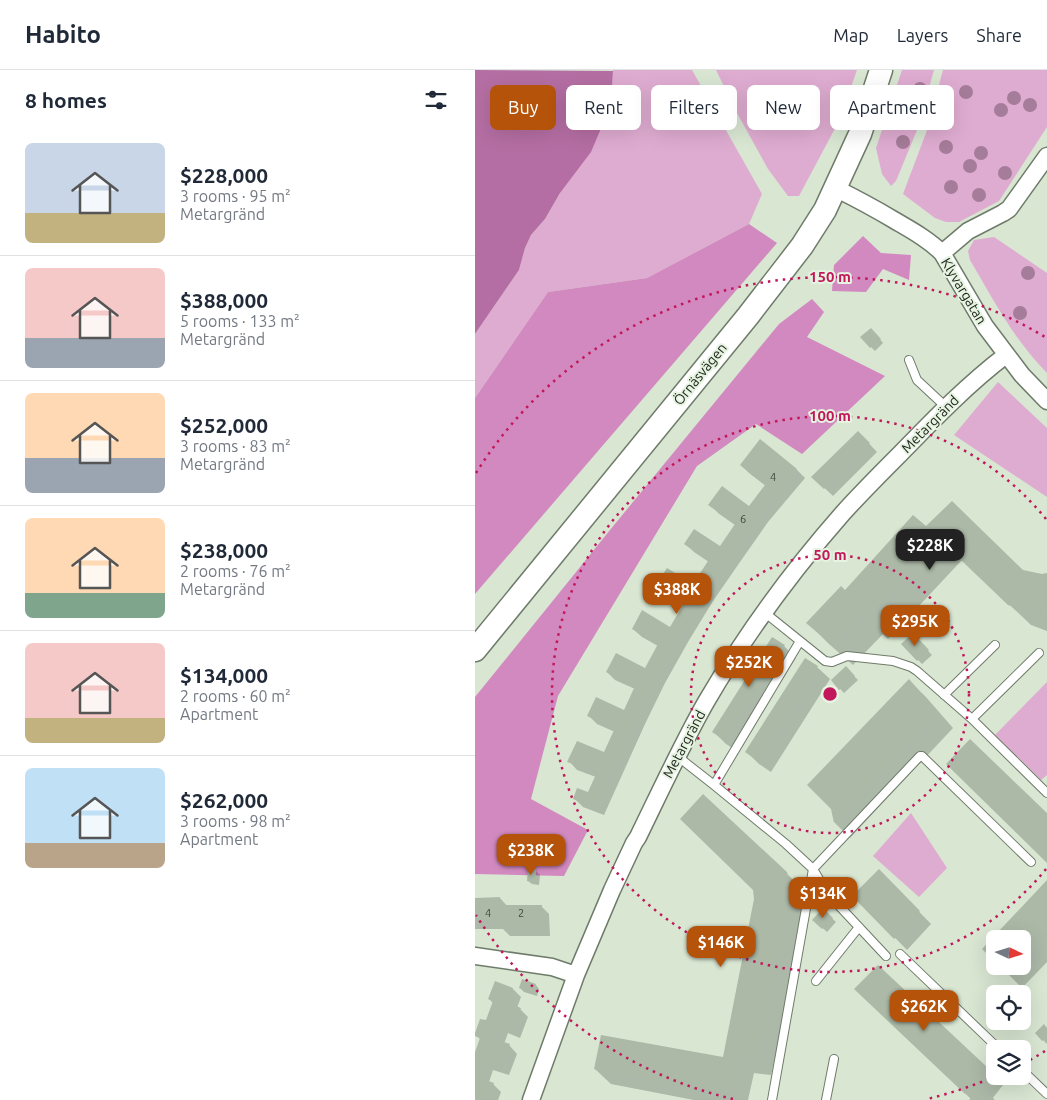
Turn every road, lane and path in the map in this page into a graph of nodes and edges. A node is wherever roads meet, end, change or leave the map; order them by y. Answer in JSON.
{"nodes":[{"id":1,"x":881,"y":70,"type":"edge"},
{"id":2,"x":1047,"y":156,"type":"edge"},
{"id":3,"x":835,"y":188,"type":"junction"},
{"id":4,"x":942,"y":253,"type":"junction"},
{"id":5,"x":1006,"y":355,"type":"junction"},
{"id":6,"x":909,"y":360,"type":"dead end"},
{"id":7,"x":1047,"y":401,"type":"edge"},
{"id":8,"x":946,"y":407,"type":"junction"},
{"id":9,"x":765,"y":612,"type":"junction"},
{"id":10,"x":800,"y":641,"type":"junction"},
{"id":11,"x":995,"y":645,"type":"dead end"},
{"id":12,"x":475,"y":650,"type":"edge"},
{"id":13,"x":1039,"y":654,"type":"dead end"},
{"id":14,"x":943,"y":694,"type":"junction"},
{"id":15,"x":972,"y":719,"type":"junction"},
{"id":16,"x":677,"y":756,"type":"junction"},
{"id":17,"x":715,"y":785,"type":"junction"},
{"id":18,"x":1047,"y":793,"type":"edge"},
{"id":19,"x":1031,"y":862,"type":"dead end"},
{"id":20,"x":813,"y":869,"type":"junction"},
{"id":21,"x":859,"y":927,"type":"junction"},
{"id":22,"x":900,"y":954,"type":"dead end"},
{"id":23,"x":475,"y":956,"type":"edge"},
{"id":24,"x":885,"y":956,"type":"dead end"},
{"id":25,"x":576,"y":976,"type":"junction"},
{"id":26,"x":816,"y":981,"type":"dead end"},
{"id":27,"x":990,"y":1040,"type":"edge"},
{"id":28,"x":833,"y":1059,"type":"dead end"},
{"id":29,"x":1031,"y":1079,"type":"edge"},
{"id":30,"x":1047,"y":1094,"type":"edge"},
{"id":31,"x":531,"y":1100,"type":"edge"},
{"id":32,"x":772,"y":1100,"type":"edge"},
{"id":33,"x":825,"y":1100,"type":"edge"}],
"edges":[{"from":1,"to":3,"type":"street","name":"Örnäsvägen"},
{"from":2,"to":4,"type":"street"},
{"from":3,"to":4,"type":"street","name":"Klyvargatan"},
{"from":3,"to":12,"type":"street","name":"Örnäsvägen"},
{"from":4,"to":5,"type":"street","name":"Klyvargatan"},
{"from":5,"to":7,"type":"street","name":"Klyvargatan"},
{"from":5,"to":8,"type":"street","name":"Metargränd"},
{"from":6,"to":8,"type":"lane"},
{"from":8,"to":9,"type":"street","name":"Metargränd"},
{"from":9,"to":10,"type":"lane"},
{"from":9,"to":16,"type":"street","name":"Metargränd"},
{"from":10,"to":14,"type":"lane"},
{"from":10,"to":17,"type":"lane"},
{"from":11,"to":14,"type":"lane"},
{"from":13,"to":15,"type":"lane"},
{"from":14,"to":15,"type":"lane"},
{"from":15,"to":18,"type":"lane"},
{"from":16,"to":17,"type":"lane"},
{"from":16,"to":25,"type":"street","name":"Metargränd"},
{"from":17,"to":20,"type":"lane"},
{"from":19,"to":20,"type":"lane"},
{"from":20,"to":21,"type":"lane"},
{"from":20,"to":32,"type":"lane"},
{"from":21,"to":24,"type":"lane"},
{"from":21,"to":26,"type":"lane"},
{"from":22,"to":27,"type":"lane"},
{"from":23,"to":25,"type":"street"},
{"from":25,"to":31,"type":"street","name":"Metargränd"},
{"from":28,"to":33,"type":"lane"},
{"from":29,"to":30,"type":"lane"}]}
